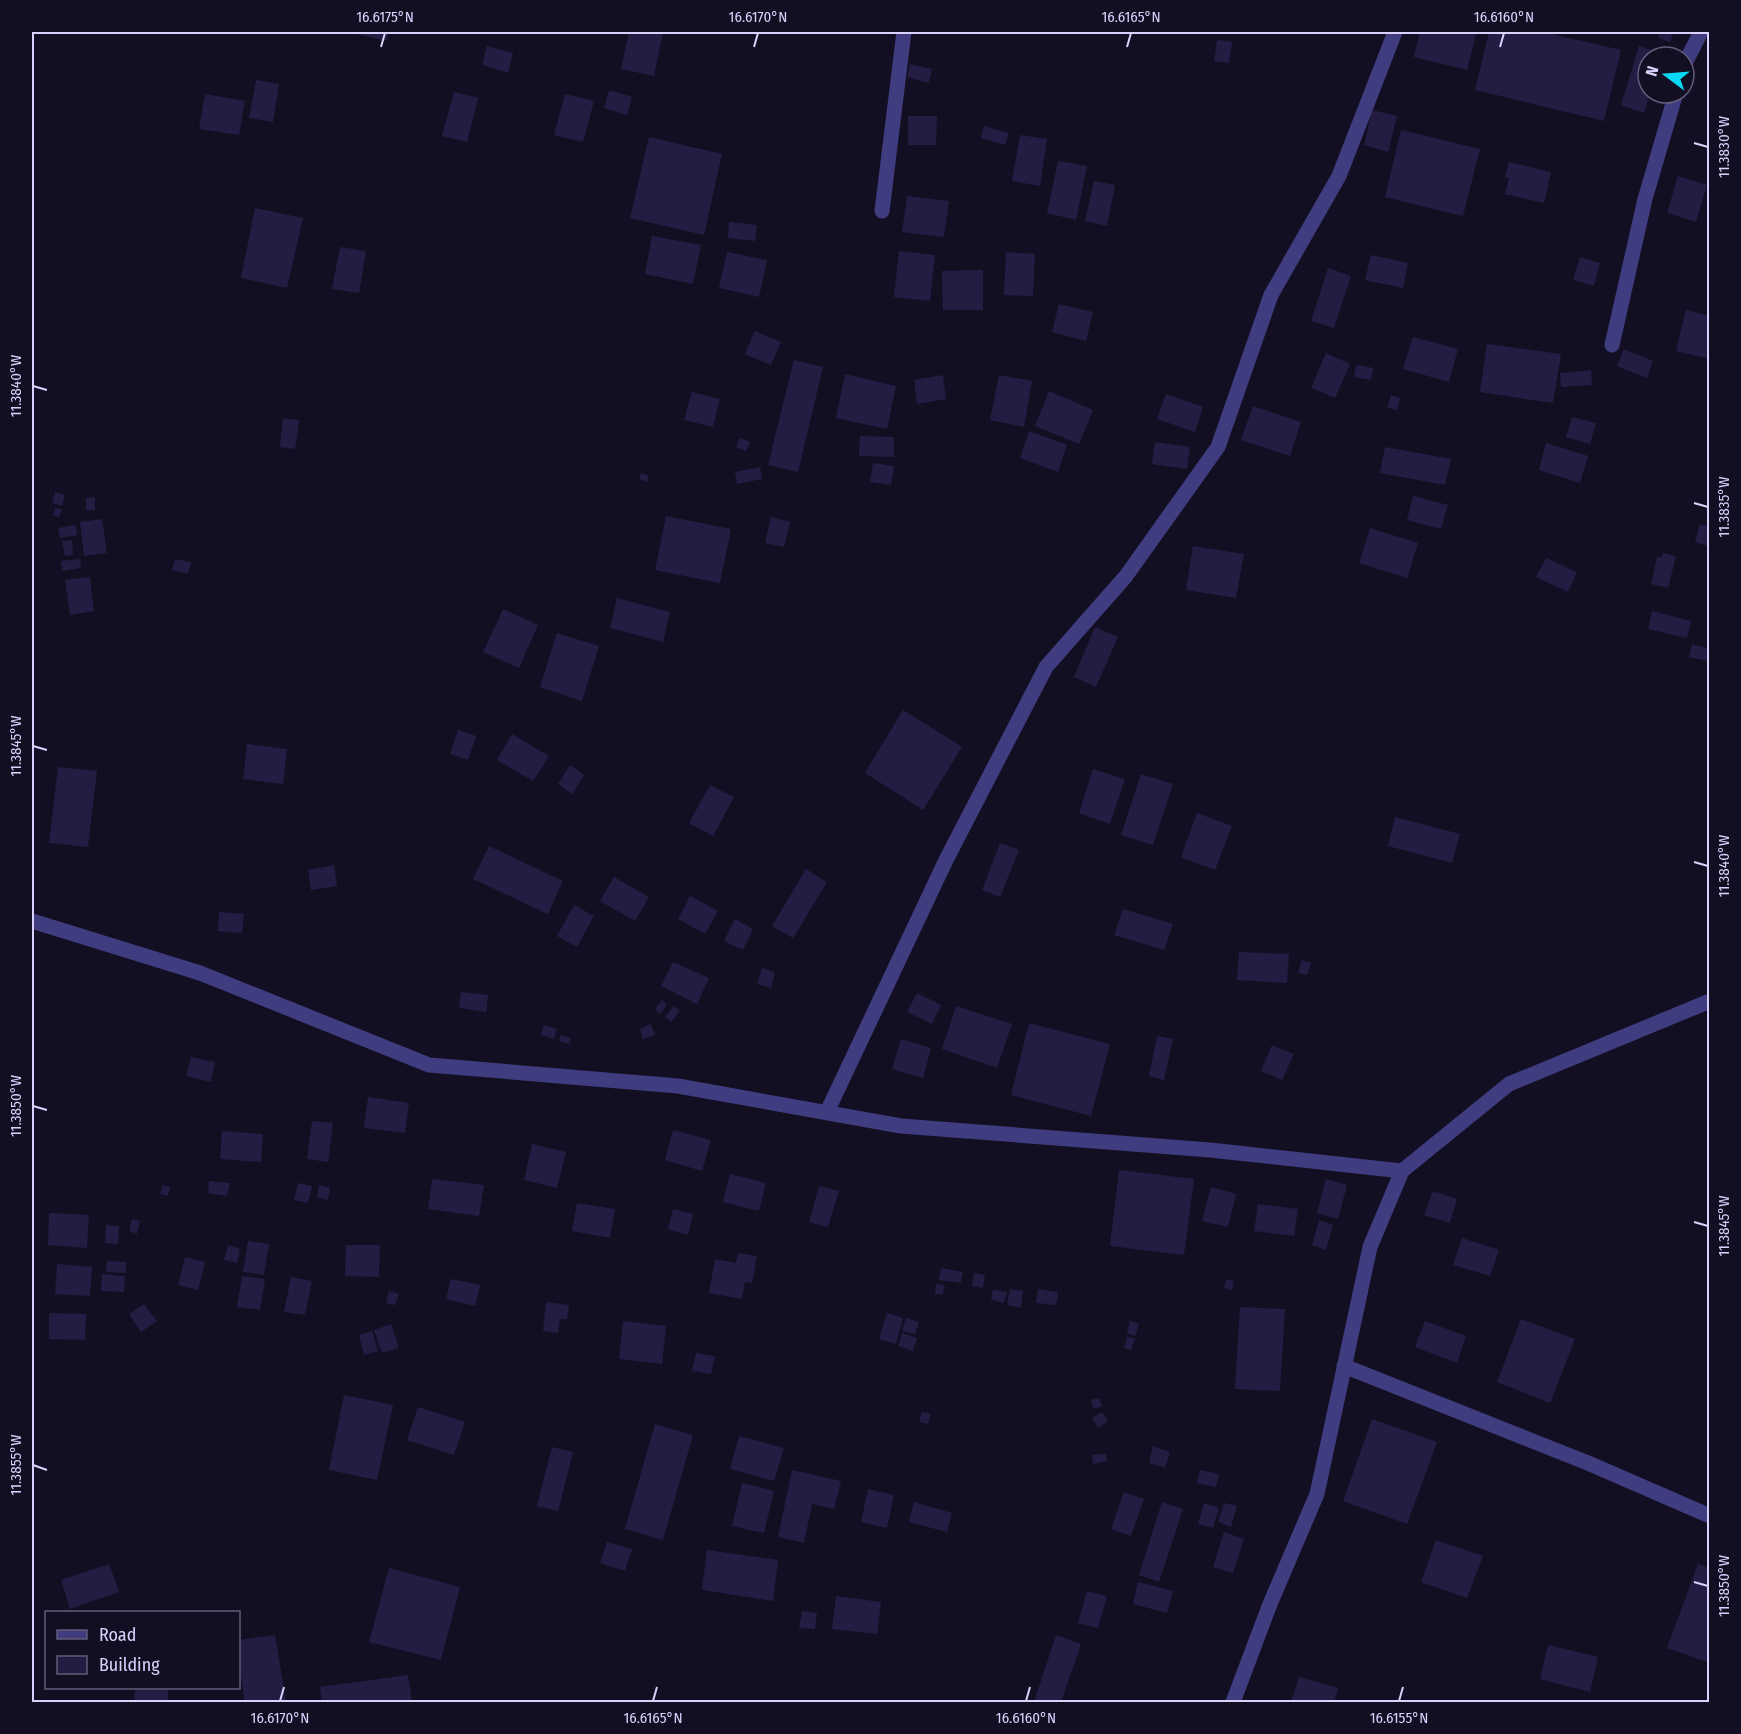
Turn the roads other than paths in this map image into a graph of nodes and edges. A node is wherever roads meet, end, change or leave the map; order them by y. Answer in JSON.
{"nodes":[{"id":1,"x":904,"y":32,"type":"edge"},
{"id":2,"x":1395,"y":32,"type":"edge"},
{"id":3,"x":1673,"y":105,"type":"edge"},
{"id":4,"x":882,"y":211,"type":"dead end"},
{"id":5,"x":1612,"y":345,"type":"dead end"},
{"id":6,"x":32,"y":921,"type":"edge"},
{"id":7,"x":1710,"y":1001,"type":"edge"},
{"id":8,"x":827,"y":1112,"type":"junction"},
{"id":9,"x":1402,"y":1171,"type":"junction"},
{"id":10,"x":1344,"y":1366,"type":"junction"},
{"id":11,"x":1710,"y":1516,"type":"edge"},
{"id":12,"x":1233,"y":1702,"type":"edge"}],
"edges":[{"from":1,"to":4,"type":"street"},
{"from":2,"to":8,"type":"street"},
{"from":3,"to":5,"type":"street"},
{"from":6,"to":8,"type":"street"},
{"from":7,"to":9,"type":"street"},
{"from":8,"to":9,"type":"street"},
{"from":9,"to":10,"type":"street"},
{"from":10,"to":11,"type":"street"},
{"from":10,"to":12,"type":"street"}]}
